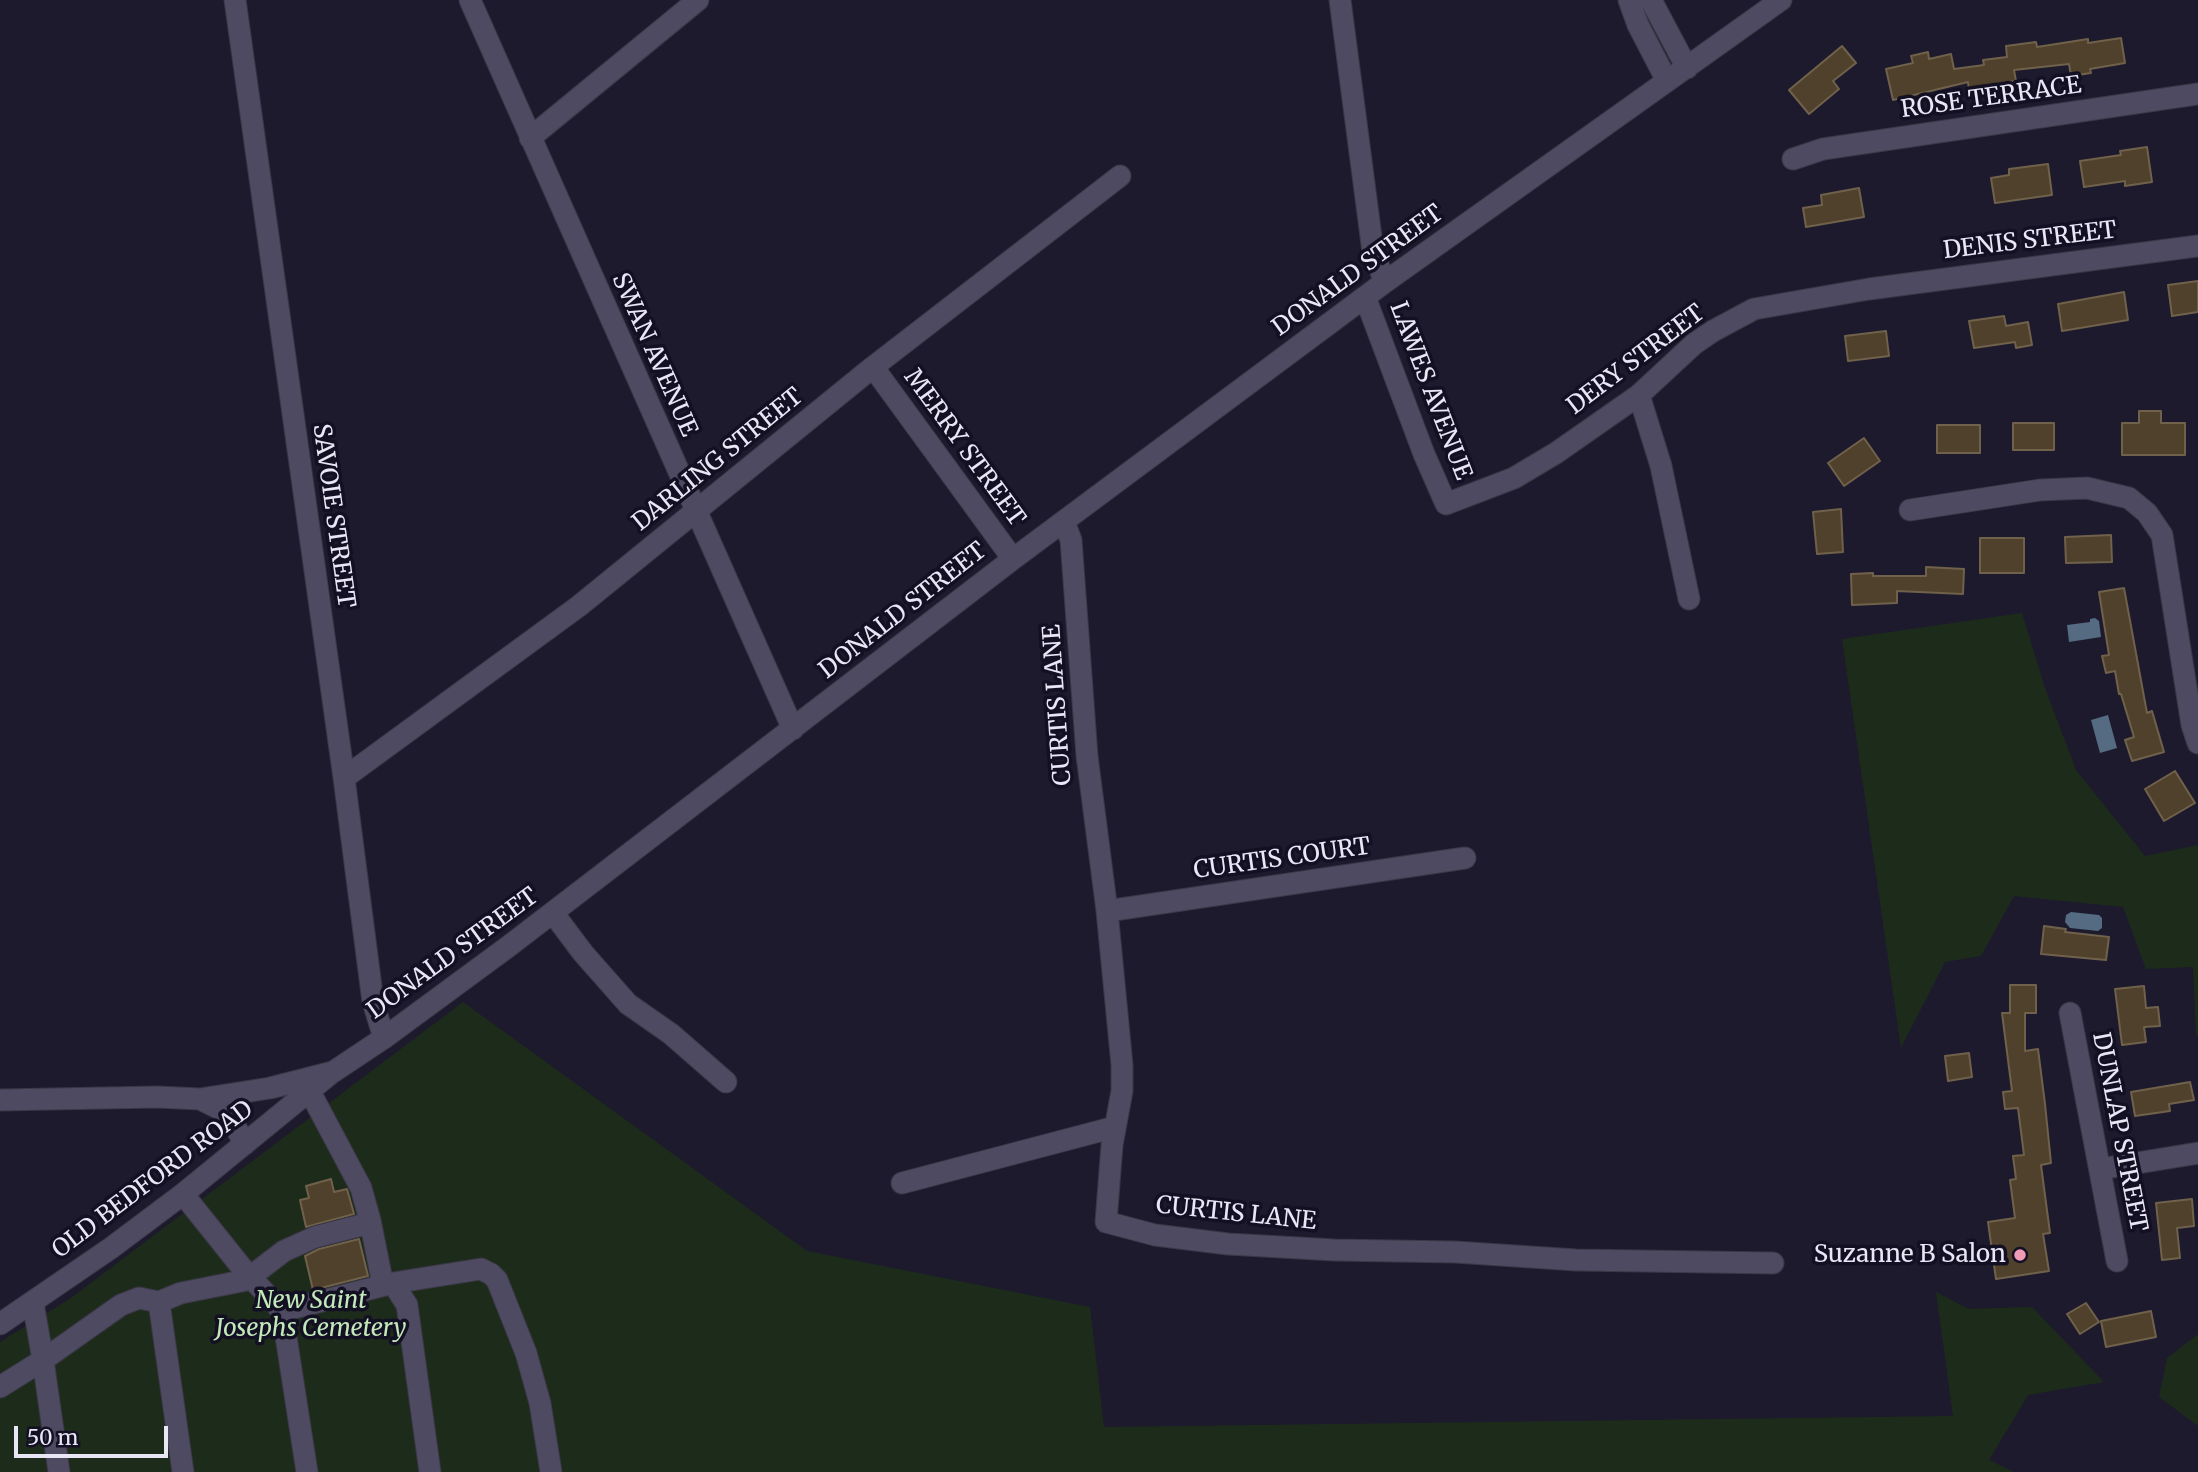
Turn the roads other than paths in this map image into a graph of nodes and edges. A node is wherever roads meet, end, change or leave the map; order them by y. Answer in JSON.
{"nodes":[{"id":1,"x":235,"y":0,"type":"edge"},
{"id":2,"x":470,"y":0,"type":"edge"},
{"id":3,"x":698,"y":0,"type":"edge"},
{"id":4,"x":1340,"y":0,"type":"edge"},
{"id":5,"x":1629,"y":0,"type":"edge"},
{"id":6,"x":1651,"y":0,"type":"edge"},
{"id":7,"x":1781,"y":0,"type":"edge"},
{"id":8,"x":1687,"y":68,"type":"junction"},
{"id":9,"x":1667,"y":81,"type":"junction"},
{"id":10,"x":2198,"y":94,"type":"edge"},
{"id":11,"x":530,"y":138,"type":"junction"},
{"id":12,"x":1793,"y":159,"type":"dead end"},
{"id":13,"x":1120,"y":176,"type":"dead end"},
{"id":14,"x":2198,"y":246,"type":"edge"},
{"id":15,"x":1384,"y":282,"type":"junction"},
{"id":16,"x":1869,"y":289,"type":"joint"},
{"id":17,"x":1365,"y":297,"type":"junction"},
{"id":18,"x":873,"y":367,"type":"junction"},
{"id":19,"x":1639,"y":395,"type":"junction"},
{"id":20,"x":1446,"y":504,"type":"joint"},
{"id":21,"x":1910,"y":510,"type":"dead end"},
{"id":22,"x":695,"y":512,"type":"junction"},
{"id":23,"x":1064,"y":522,"type":"junction"},
{"id":24,"x":1013,"y":559,"type":"junction"},
{"id":25,"x":1689,"y":599,"type":"dead end"},
{"id":26,"x":793,"y":729,"type":"junction"},
{"id":27,"x":2198,"y":743,"type":"edge"},
{"id":28,"x":344,"y":778,"type":"junction"},
{"id":29,"x":1465,"y":858,"type":"dead end"},
{"id":30,"x":1107,"y":911,"type":"junction"},
{"id":31,"x":553,"y":913,"type":"junction"},
{"id":32,"x":2070,"y":1013,"type":"dead end"},
{"id":33,"x":384,"y":1038,"type":"junction"},
{"id":34,"x":333,"y":1072,"type":"junction"},
{"id":35,"x":726,"y":1082,"type":"dead end"},
{"id":36,"x":310,"y":1092,"type":"junction"},
{"id":37,"x":200,"y":1099,"type":"junction"},
{"id":38,"x":0,"y":1100,"type":"edge"},
{"id":39,"x":1115,"y":1127,"type":"junction"},
{"id":40,"x":245,"y":1144,"type":"junction"},
{"id":41,"x":2198,"y":1153,"type":"edge"},
{"id":42,"x":2100,"y":1169,"type":"junction"},
{"id":43,"x":902,"y":1183,"type":"dead end"},
{"id":44,"x":183,"y":1194,"type":"junction"},
{"id":45,"x":370,"y":1223,"type":"junction"},
{"id":46,"x":2117,"y":1261,"type":"dead end"},
{"id":47,"x":1773,"y":1263,"type":"dead end"},
{"id":48,"x":251,"y":1278,"type":"junction"},
{"id":49,"x":388,"y":1284,"type":"junction"},
{"id":50,"x":159,"y":1302,"type":"junction"},
{"id":51,"x":33,"y":1303,"type":"junction"},
{"id":52,"x":282,"y":1311,"type":"junction"},
{"id":53,"x":0,"y":1324,"type":"edge"},
{"id":54,"x":43,"y":1360,"type":"junction"},
{"id":55,"x":0,"y":1387,"type":"edge"},
{"id":56,"x":59,"y":1472,"type":"edge"},
{"id":57,"x":183,"y":1472,"type":"edge"},
{"id":58,"x":307,"y":1472,"type":"edge"},
{"id":59,"x":430,"y":1472,"type":"edge"},
{"id":60,"x":551,"y":1472,"type":"edge"}],
"edges":[{"from":1,"to":28,"type":"street","name":"SAVOIE STREET"},
{"from":2,"to":11,"type":"street","name":"SWAN AVENUE"},
{"from":3,"to":11,"type":"street"},
{"from":4,"to":15,"type":"street"},
{"from":5,"to":9,"type":"street"},
{"from":6,"to":8,"type":"street"},
{"from":7,"to":8,"type":"street","name":"DONALD STREET"},
{"from":8,"to":9,"type":"street","name":"DONALD STREET"},
{"from":9,"to":15,"type":"street","name":"DONALD STREET"},
{"from":10,"to":12,"type":"street","name":"ROSE TERRACE"},
{"from":11,"to":22,"type":"street","name":"SWAN AVENUE"},
{"from":13,"to":18,"type":"street","name":"DARLING STREET"},
{"from":14,"to":16,"type":"street","name":"DENIS STREET"},
{"from":15,"to":17,"type":"street","name":"DONALD STREET"},
{"from":16,"to":19,"type":"street","name":"DERY STREET"},
{"from":17,"to":20,"type":"street","name":"LAWES AVENUE"},
{"from":17,"to":23,"type":"street","name":"DONALD STREET"},
{"from":18,"to":22,"type":"street","name":"DARLING STREET"},
{"from":18,"to":24,"type":"street","name":"MERRY STREET"},
{"from":19,"to":20,"type":"street","name":"DERY STREET"},
{"from":19,"to":25,"type":"street"},
{"from":21,"to":27,"type":"street"},
{"from":22,"to":26,"type":"street","name":"SWAN AVENUE"},
{"from":22,"to":28,"type":"street","name":"DARLING STREET"},
{"from":23,"to":24,"type":"street","name":"DONALD STREET"},
{"from":23,"to":30,"type":"street","name":"CURTIS LANE"},
{"from":24,"to":26,"type":"street","name":"DONALD STREET"},
{"from":26,"to":31,"type":"street","name":"DONALD STREET"},
{"from":28,"to":33,"type":"street","name":"SAVOIE STREET"},
{"from":29,"to":30,"type":"street","name":"CURTIS COURT"},
{"from":30,"to":39,"type":"street","name":"CURTIS LANE"},
{"from":31,"to":33,"type":"street","name":"DONALD STREET"},
{"from":31,"to":35,"type":"street"},
{"from":32,"to":42,"type":"street","name":"DUNLAP STREET"},
{"from":33,"to":34,"type":"street","name":"DONALD STREET"},
{"from":34,"to":36,"type":"street","name":"OLD BEDFORD ROAD"},
{"from":34,"to":37,"type":"street","name":"DONALD STREET"},
{"from":36,"to":40,"type":"street","name":"OLD BEDFORD ROAD"},
{"from":36,"to":45,"type":"street"},
{"from":37,"to":38,"type":"street","name":"DONALD STREET"},
{"from":37,"to":40,"type":"street"},
{"from":39,"to":43,"type":"street"},
{"from":39,"to":47,"type":"street","name":"CURTIS LANE"},
{"from":40,"to":44,"type":"street","name":"OLD BEDFORD ROAD"},
{"from":41,"to":42,"type":"street"},
{"from":42,"to":46,"type":"street","name":"DUNLAP STREET"},
{"from":44,"to":48,"type":"street"},
{"from":44,"to":51,"type":"street","name":"OLD BEDFORD ROAD"},
{"from":45,"to":48,"type":"street"},
{"from":45,"to":49,"type":"street"},
{"from":48,"to":50,"type":"street"},
{"from":48,"to":52,"type":"street"},
{"from":49,"to":52,"type":"street"},
{"from":49,"to":59,"type":"street"},
{"from":49,"to":60,"type":"street"},
{"from":50,"to":54,"type":"street"},
{"from":50,"to":57,"type":"street"},
{"from":51,"to":53,"type":"street","name":"OLD BEDFORD ROAD"},
{"from":51,"to":54,"type":"street"},
{"from":52,"to":58,"type":"street"},
{"from":54,"to":55,"type":"street"},
{"from":54,"to":56,"type":"street"}]}
